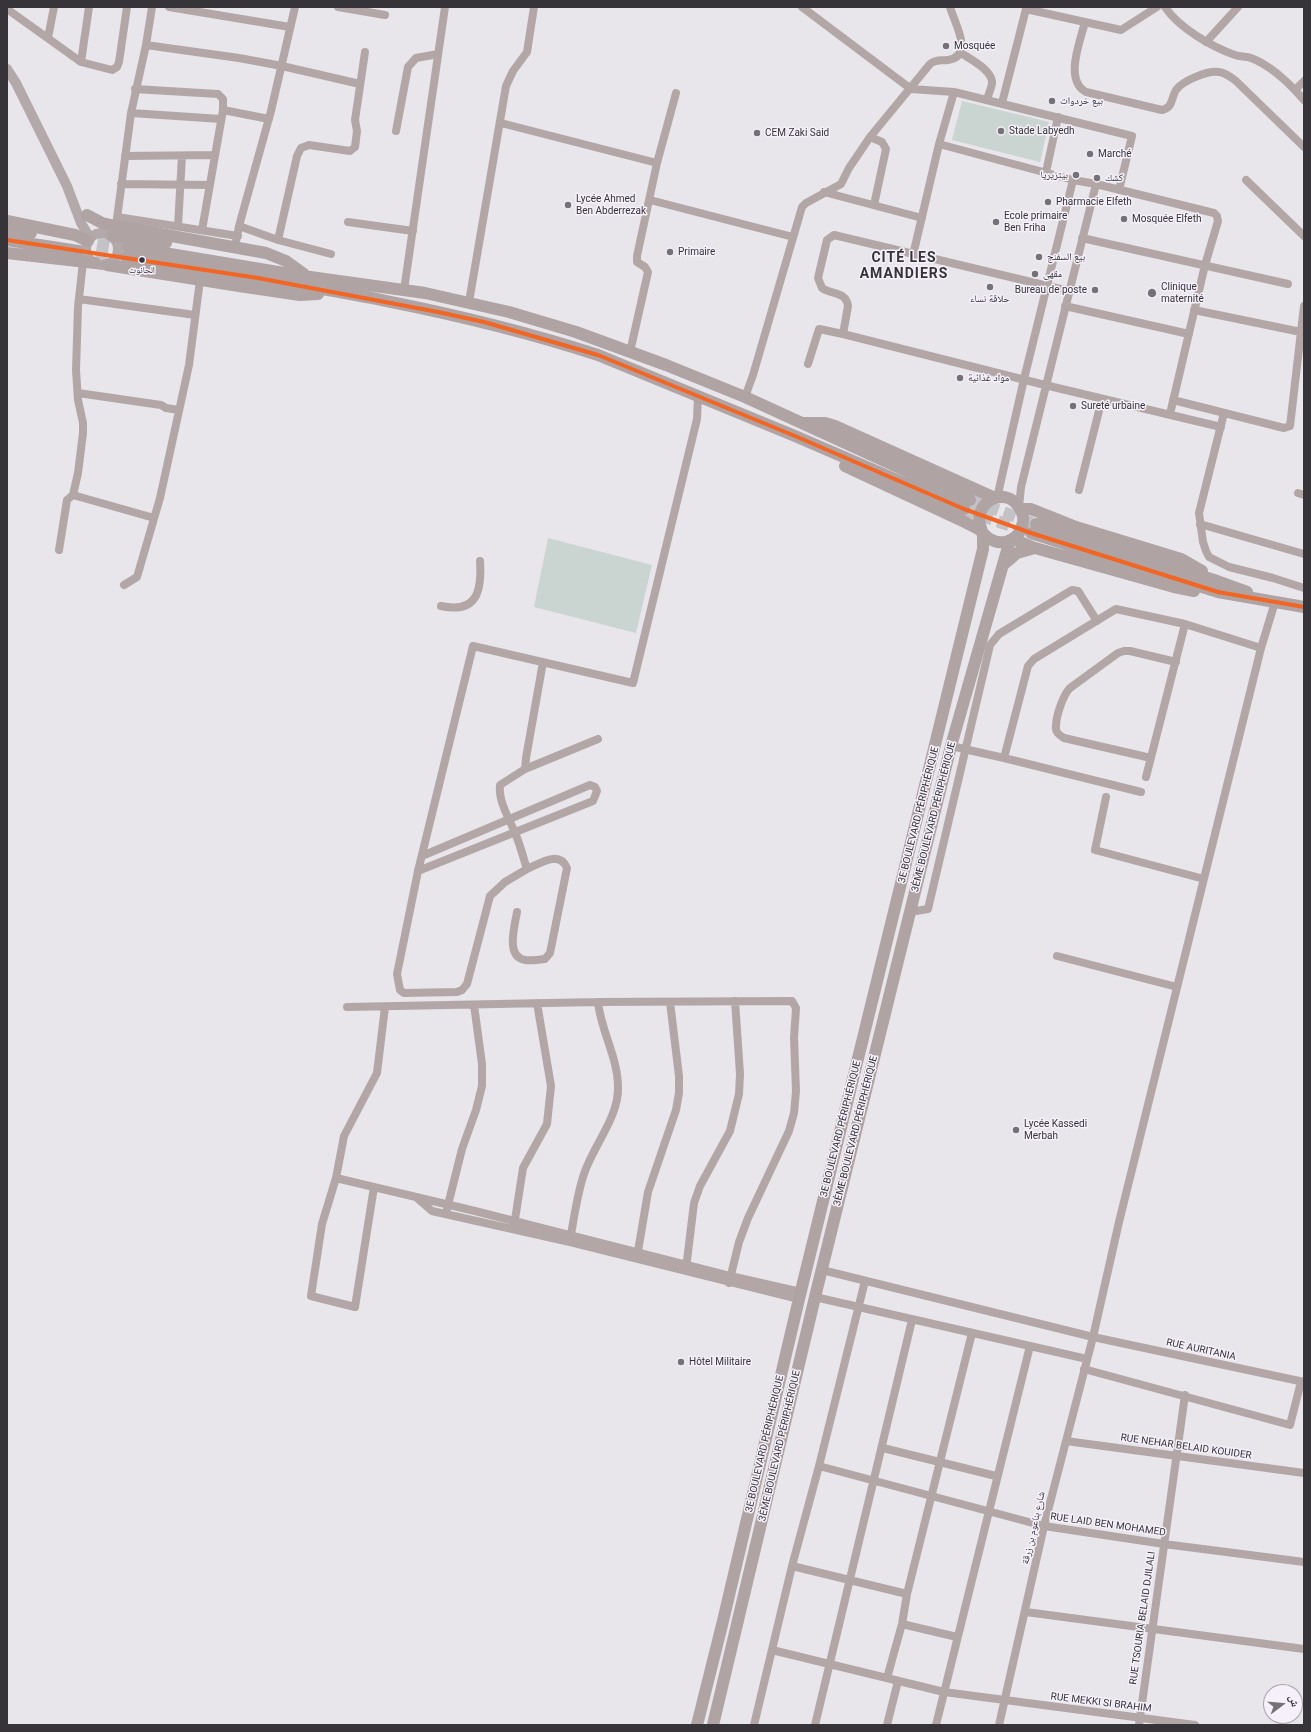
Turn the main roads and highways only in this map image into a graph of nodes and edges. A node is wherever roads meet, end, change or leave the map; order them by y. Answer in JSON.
{"nodes":[{"id":1,"x":7,"y":69,"type":"edge"},
{"id":2,"x":84,"y":219,"type":"junction"},
{"id":3,"x":7,"y":220,"type":"edge"},
{"id":4,"x":115,"y":226,"type":"junction"},
{"id":5,"x":7,"y":230,"type":"edge"},
{"id":6,"x":7,"y":240,"type":"edge"},
{"id":7,"x":84,"y":242,"type":"junction"},
{"id":8,"x":7,"y":253,"type":"edge"},
{"id":9,"x":95,"y":263,"type":"junction"},
{"id":10,"x":107,"y":265,"type":"junction"},
{"id":11,"x":302,"y":275,"type":"junction"},
{"id":12,"x":336,"y":293,"type":"junction"},
{"id":13,"x":801,"y":424,"type":"junction"},
{"id":14,"x":795,"y":436,"type":"junction"},
{"id":15,"x":996,"y":498,"type":"junction"},
{"id":16,"x":1020,"y":508,"type":"junction"},
{"id":17,"x":965,"y":522,"type":"junction"},
{"id":18,"x":983,"y":533,"type":"junction"},
{"id":19,"x":1012,"y":540,"type":"junction"},
{"id":20,"x":1035,"y":548,"type":"junction"},
{"id":21,"x":983,"y":549,"type":"junction"},
{"id":22,"x":1003,"y":566,"type":"junction"},
{"id":23,"x":1214,"y":580,"type":"junction"},
{"id":24,"x":1218,"y":592,"type":"junction"},
{"id":25,"x":1275,"y":602,"type":"junction"},
{"id":26,"x":1304,"y":608,"type":"edge"},
{"id":27,"x":808,"y":1266,"type":"junction"},
{"id":28,"x":822,"y":1270,"type":"junction"},
{"id":29,"x":800,"y":1295,"type":"junction"},
{"id":30,"x":815,"y":1297,"type":"junction"},
{"id":31,"x":784,"y":1367,"type":"junction"},
{"id":32,"x":798,"y":1370,"type":"junction"},
{"id":33,"x":697,"y":1725,"type":"edge"},
{"id":34,"x":713,"y":1725,"type":"edge"}],
"edges":[{"from":1,"to":2,"type":"main road"},
{"from":2,"to":4,"type":"highway"},
{"from":2,"to":7,"type":"main road"},
{"from":2,"to":7,"type":"main road"},
{"from":3,"to":7,"type":"highway"},
{"from":4,"to":7,"type":"main road"},
{"from":4,"to":10,"type":"main road"},
{"from":4,"to":11,"type":"highway"},
{"from":4,"to":11,"type":"highway"},
{"from":5,"to":7,"type":"highway"},
{"from":6,"to":7,"type":"highway"},
{"from":7,"to":8,"type":"highway"},
{"from":7,"to":9,"type":"highway"},
{"from":7,"to":9,"type":"main road"},
{"from":9,"to":10,"type":"main road"},
{"from":10,"to":12,"type":"highway"},
{"from":11,"to":12,"type":"highway"},
{"from":11,"to":13,"type":"highway"},
{"from":12,"to":14,"type":"highway"},
{"from":13,"to":14,"type":"highway"},
{"from":13,"to":15,"type":"highway"},
{"from":14,"to":17,"type":"highway"},
{"from":15,"to":16,"type":"highway"},
{"from":15,"to":18,"type":"highway"},
{"from":16,"to":19,"type":"highway"},
{"from":16,"to":23,"type":"highway"},
{"from":17,"to":18,"type":"highway"},
{"from":17,"to":21,"type":"highway"},
{"from":18,"to":19,"type":"highway"},
{"from":18,"to":21,"type":"highway","name":"3E BOULEVARD PÉRIPHÉRIQUE"},
{"from":19,"to":20,"type":"highway"},
{"from":19,"to":22,"type":"highway","name":"3ÈME BOULEVARD PÉRIPHÉRIQUE"},
{"from":20,"to":22,"type":"highway"},
{"from":20,"to":24,"type":"highway"},
{"from":21,"to":27,"type":"highway","name":"3E BOULEVARD PÉRIPHÉRIQUE"},
{"from":22,"to":28,"type":"highway","name":"3ÈME BOULEVARD PÉRIPHÉRIQUE"},
{"from":23,"to":24,"type":"highway"},
{"from":23,"to":25,"type":"highway"},
{"from":24,"to":25,"type":"highway"},
{"from":25,"to":26,"type":"highway"},
{"from":27,"to":28,"type":"highway"},
{"from":27,"to":29,"type":"highway","name":"3E BOULEVARD PÉRIPHÉRIQUE"},
{"from":28,"to":30,"type":"highway","name":"3ÈME BOULEVARD PÉRIPHÉRIQUE"},
{"from":29,"to":30,"type":"highway"},
{"from":29,"to":31,"type":"highway","name":"3E BOULEVARD PÉRIPHÉRIQUE"},
{"from":30,"to":32,"type":"highway","name":"3ÈME BOULEVARD PÉRIPHÉRIQUE"},
{"from":31,"to":32,"type":"highway"},
{"from":31,"to":33,"type":"highway","name":"3E BOULEVARD PÉRIPHÉRIQUE"},
{"from":32,"to":34,"type":"highway","name":"3ÈME BOULEVARD PÉRIPHÉRIQUE"}]}
